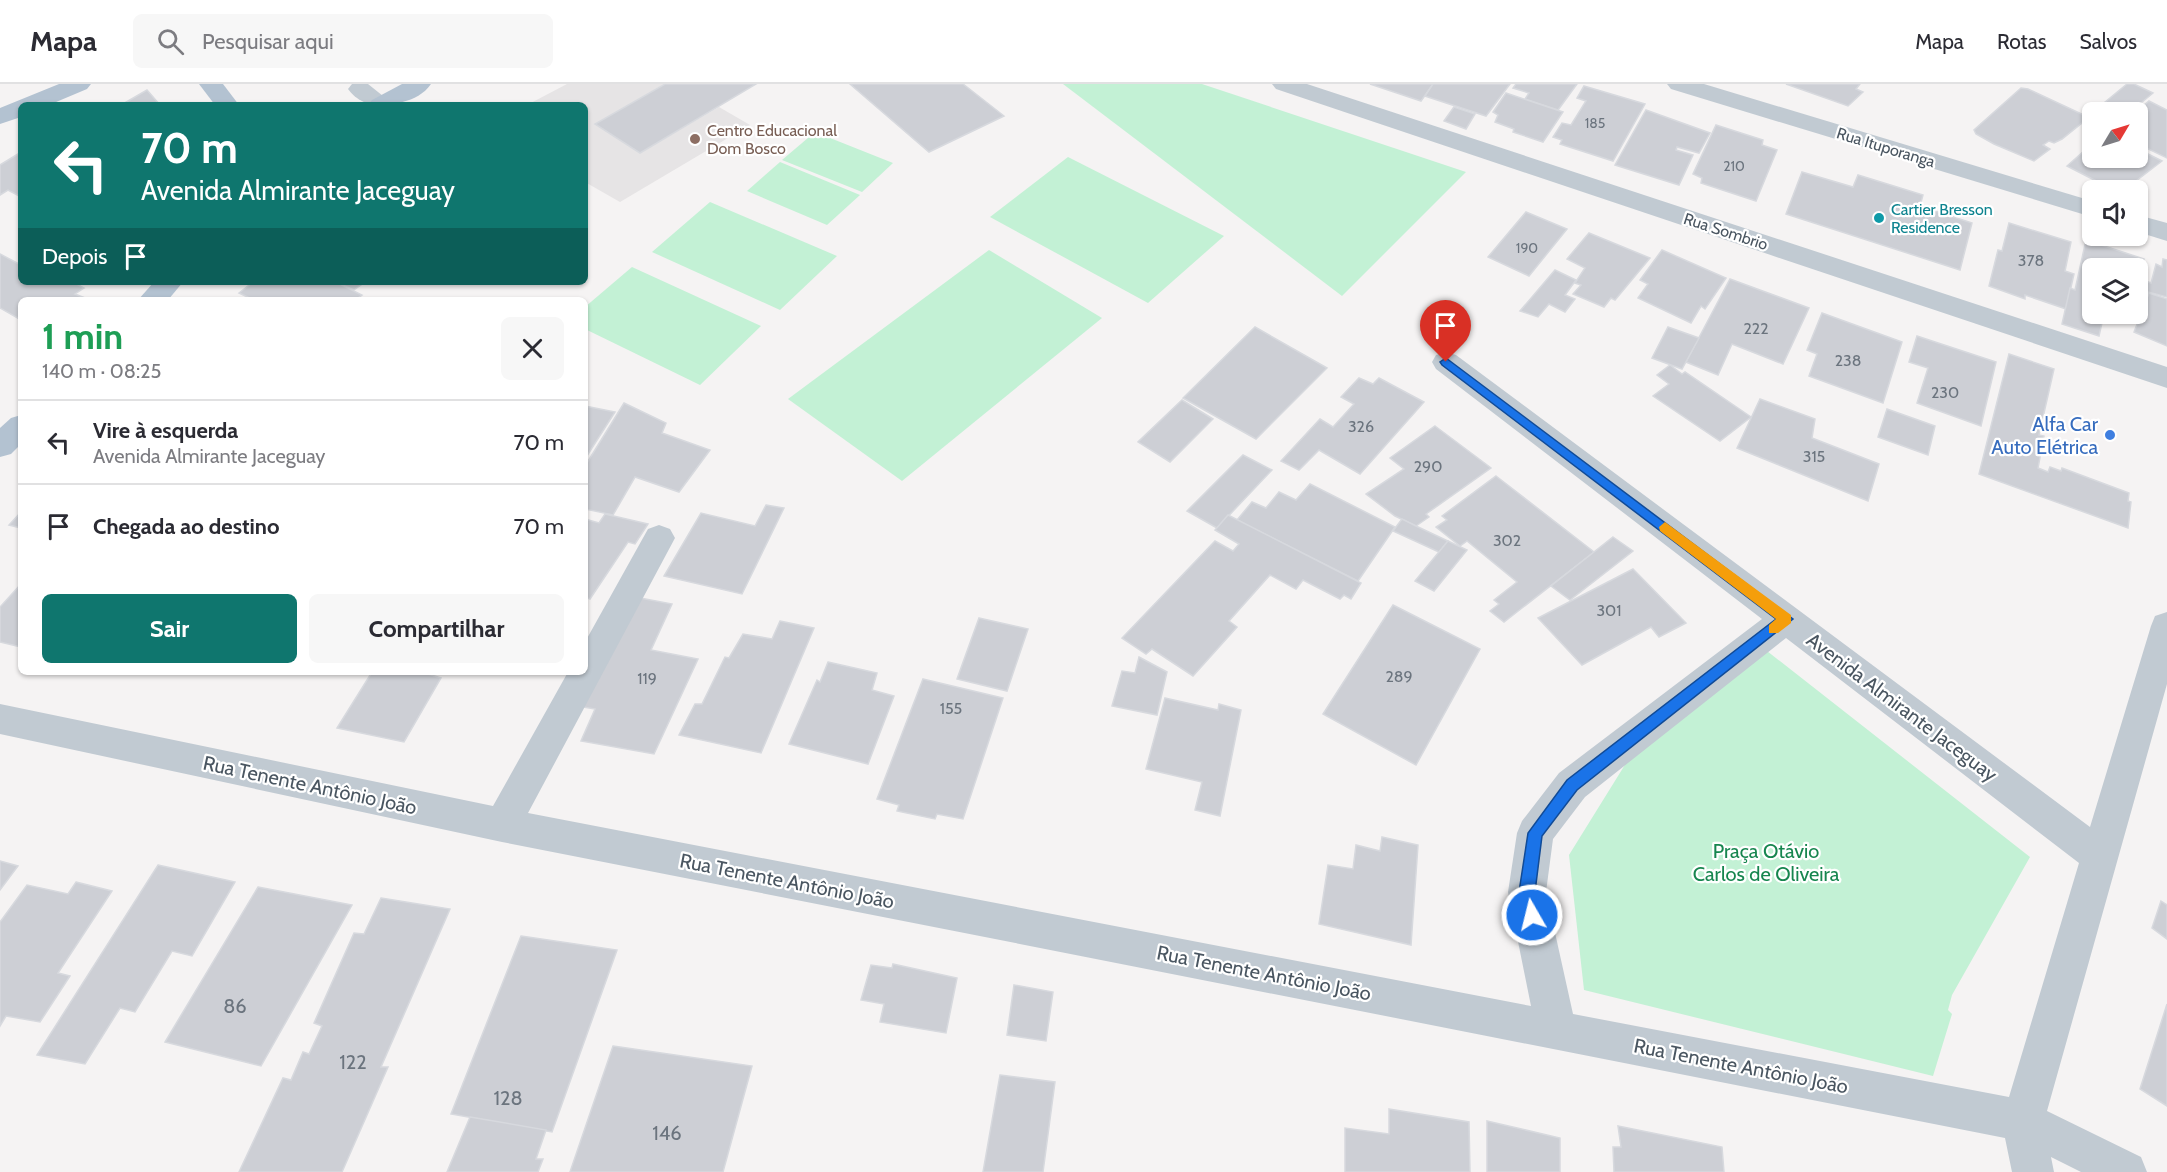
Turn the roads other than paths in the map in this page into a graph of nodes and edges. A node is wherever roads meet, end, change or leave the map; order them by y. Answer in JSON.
{"nodes":[{"id":1,"x":79,"y":84,"type":"edge"},
{"id":2,"x":211,"y":84,"type":"edge"},
{"id":3,"x":419,"y":84,"type":"edge"},
{"id":4,"x":1284,"y":84,"type":"edge"},
{"id":5,"x":1679,"y":84,"type":"edge"},
{"id":6,"x":360,"y":89,"type":"dead end"},
{"id":7,"x":36,"y":102,"type":"edge"},
{"id":8,"x":225,"y":102,"type":"edge"},
{"id":9,"x":377,"y":102,"type":"edge"},
{"id":10,"x":384,"y":102,"type":"edge"},
{"id":11,"x":18,"y":109,"type":"edge"},
{"id":12,"x":0,"y":117,"type":"edge"},
{"id":13,"x":2082,"y":206,"type":"edge"},
{"id":14,"x":2148,"y":226,"type":"edge"},
{"id":15,"x":2167,"y":232,"type":"edge"},
{"id":16,"x":167,"y":285,"type":"edge"},
{"id":17,"x":155,"y":297,"type":"edge"},
{"id":18,"x":1446,"y":362,"type":"dead end"},
{"id":19,"x":2167,"y":378,"type":"edge"},
{"id":20,"x":18,"y":429,"type":"edge"},
{"id":21,"x":0,"y":446,"type":"edge"},
{"id":22,"x":659,"y":538,"type":"dead end"},
{"id":23,"x":1786,"y":619,"type":"junction"},
{"id":24,"x":2167,"y":626,"type":"edge"},
{"id":25,"x":588,"y":668,"type":"edge"},
{"id":26,"x":584,"y":675,"type":"edge"},
{"id":27,"x":0,"y":719,"type":"edge"},
{"id":28,"x":502,"y":825,"type":"junction"},
{"id":29,"x":2100,"y":857,"type":"junction"},
{"id":30,"x":1556,"y":1030,"type":"junction"},
{"id":31,"x":2023,"y":1121,"type":"junction"},
{"id":32,"x":2033,"y":1172,"type":"edge"},
{"id":33,"x":2126,"y":1172,"type":"edge"}],
"edges":[{"from":1,"to":7,"type":"main road"},
{"from":2,"to":8,"type":"main road"},
{"from":3,"to":10,"type":"main road"},
{"from":4,"to":19,"type":"street","name":"Rua Sombrio"},
{"from":5,"to":13,"type":"street","name":"Rua Ituporanga"},
{"from":6,"to":9,"type":"street"},
{"from":11,"to":12,"type":"main road"},
{"from":14,"to":15,"type":"street"},
{"from":16,"to":17,"type":"main road"},
{"from":18,"to":23,"type":"street","name":"Avenida Almirante Jaceguay"},
{"from":20,"to":21,"type":"main road"},
{"from":22,"to":25,"type":"street"},
{"from":23,"to":29,"type":"street","name":"Avenida Almirante Jaceguay"},
{"from":23,"to":30,"type":"street"},
{"from":24,"to":29,"type":"street"},
{"from":26,"to":28,"type":"street"},
{"from":27,"to":28,"type":"street","name":"Rua Tenente Antônio João"},
{"from":28,"to":30,"type":"street","name":"Rua Tenente Antônio João"},
{"from":29,"to":31,"type":"street"},
{"from":30,"to":31,"type":"street","name":"Rua Tenente Antônio João"},
{"from":31,"to":32,"type":"street"},
{"from":31,"to":33,"type":"street","name":"Rua Tenente Antônio João"}]}
